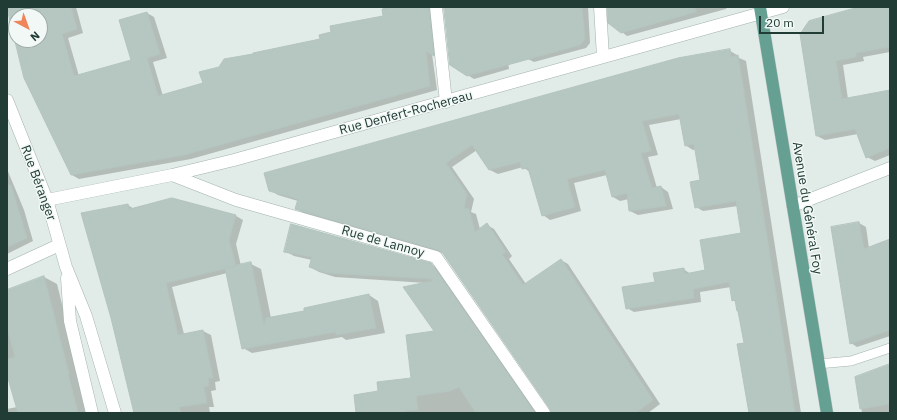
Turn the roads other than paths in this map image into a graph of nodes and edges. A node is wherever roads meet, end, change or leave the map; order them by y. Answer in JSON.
{"nodes":[{"id":1,"x":436,"y":7,"type":"edge"},
{"id":2,"x":600,"y":7,"type":"edge"},
{"id":3,"x":783,"y":7,"type":"edge"},
{"id":4,"x":761,"y":10,"type":"edge"},
{"id":5,"x":603,"y":57,"type":"junction"},
{"id":6,"x":7,"y":100,"type":"edge"},
{"id":7,"x":446,"y":102,"type":"junction"},
{"id":8,"x":890,"y":168,"type":"edge"},
{"id":9,"x":172,"y":175,"type":"junction"},
{"id":10,"x":47,"y":200,"type":"junction"},
{"id":11,"x":793,"y":206,"type":"junction"},
{"id":12,"x":59,"y":245,"type":"junction"},
{"id":13,"x":66,"y":267,"type":"junction"},
{"id":14,"x":7,"y":269,"type":"edge"},
{"id":15,"x":890,"y":348,"type":"edge"},
{"id":16,"x":818,"y":364,"type":"junction"},
{"id":17,"x":92,"y":413,"type":"edge"},
{"id":18,"x":115,"y":413,"type":"edge"},
{"id":19,"x":544,"y":413,"type":"edge"},
{"id":20,"x":827,"y":413,"type":"edge"}],
"edges":[{"from":1,"to":7,"type":"street"},
{"from":2,"to":5,"type":"street"},
{"from":3,"to":4,"type":"street","name":"Rue Denfert-Rochereau"},
{"from":4,"to":5,"type":"street","name":"Rue Denfert-Rochereau"},
{"from":4,"to":11,"type":"main road","name":"Avenue du Général Foy"},
{"from":5,"to":7,"type":"street","name":"Rue Denfert-Rochereau"},
{"from":6,"to":10,"type":"street","name":"Rue Béranger"},
{"from":7,"to":9,"type":"street","name":"Rue Denfert-Rochereau"},
{"from":8,"to":11,"type":"street"},
{"from":9,"to":10,"type":"street","name":"Rue Denfert-Rochereau"},
{"from":9,"to":19,"type":"street","name":"Rue de Lannoy"},
{"from":10,"to":12,"type":"street","name":"Rue Béranger"},
{"from":11,"to":16,"type":"main road","name":"Avenue du Général Foy"},
{"from":12,"to":13,"type":"street","name":"Rue Béranger"},
{"from":12,"to":14,"type":"street"},
{"from":13,"to":17,"type":"street","name":"Rue Béranger"},
{"from":13,"to":18,"type":"street","name":"Rue Béranger"},
{"from":15,"to":16,"type":"lane"},
{"from":16,"to":20,"type":"main road","name":"Avenue du Général Foy"}]}
